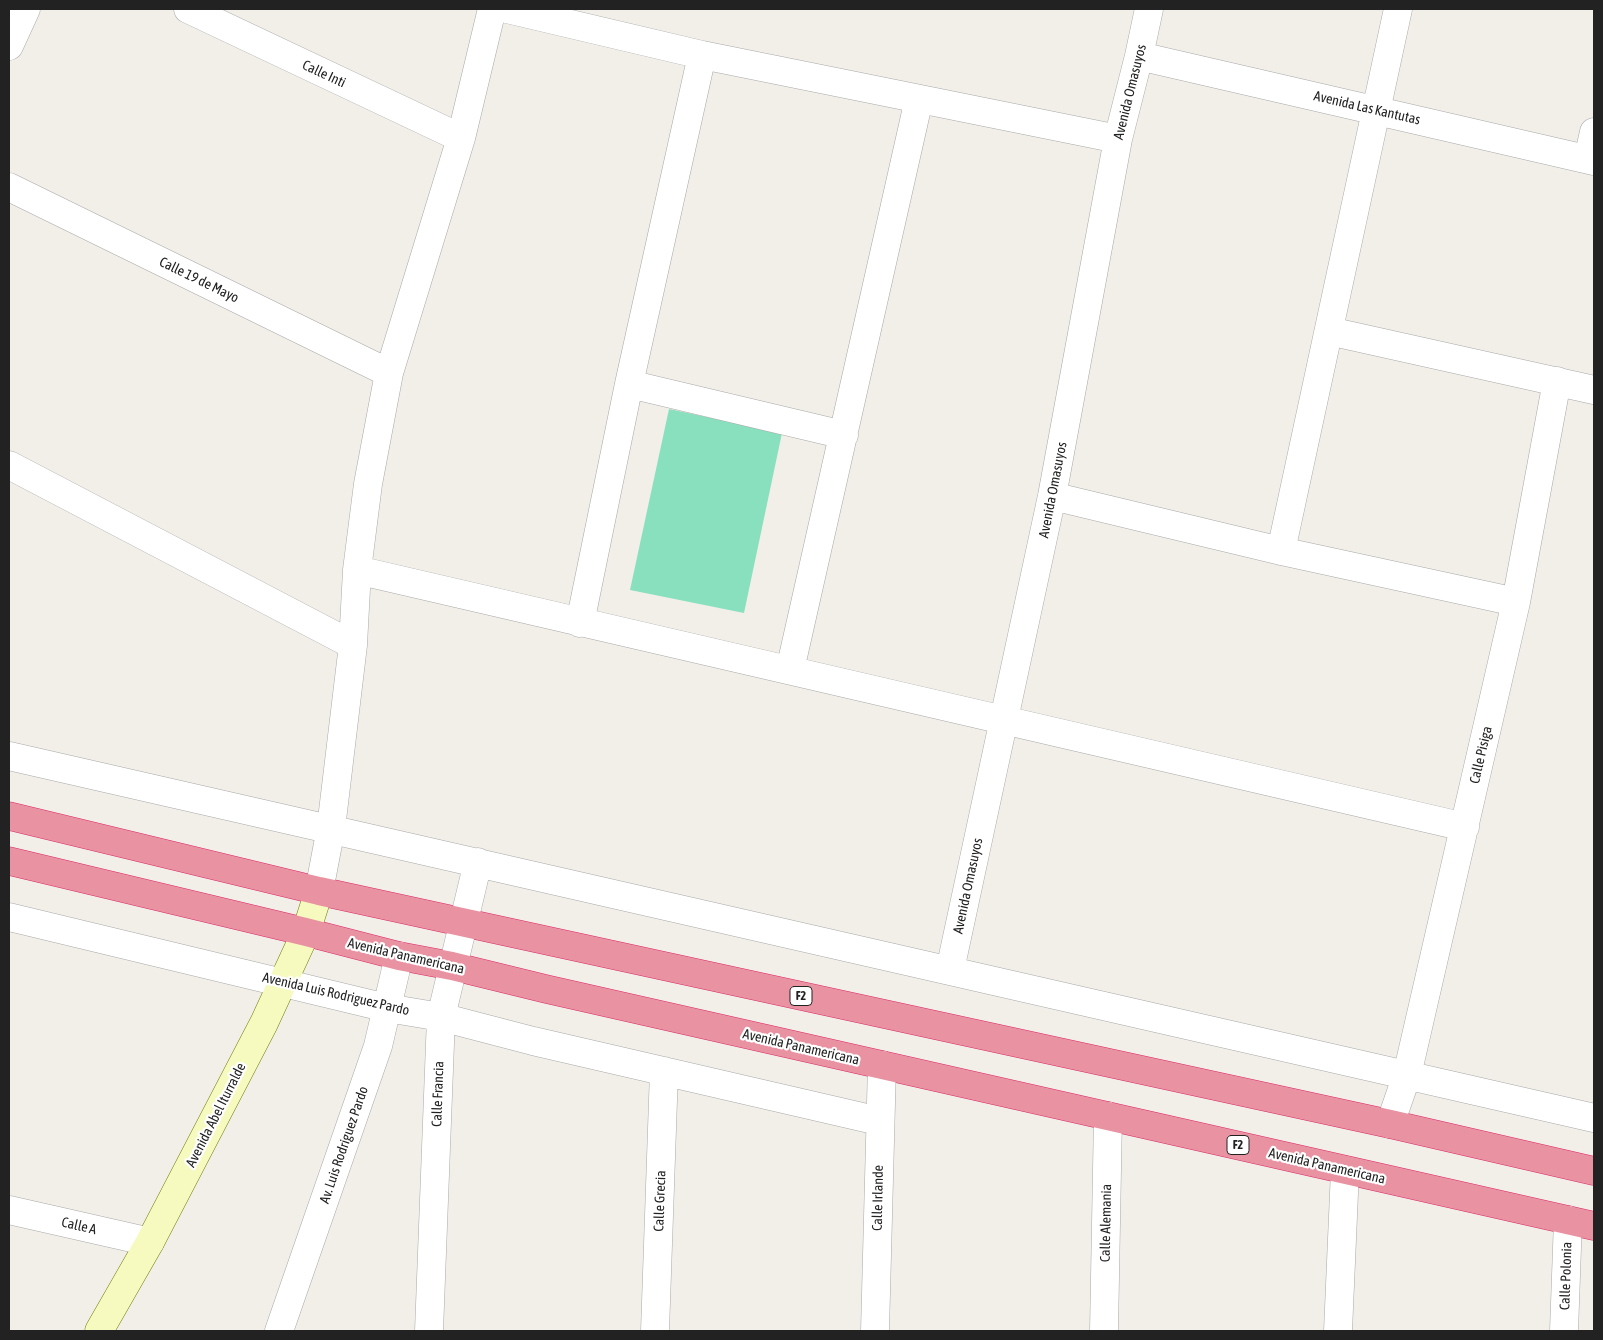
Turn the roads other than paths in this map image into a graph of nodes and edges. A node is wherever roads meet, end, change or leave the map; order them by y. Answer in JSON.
{"nodes":[{"id":1,"x":26,"y":9,"type":"edge"},
{"id":2,"x":188,"y":9,"type":"edge"},
{"id":3,"x":492,"y":9,"type":"edge"},
{"id":4,"x":507,"y":9,"type":"edge"},
{"id":5,"x":1149,"y":9,"type":"edge"},
{"id":6,"x":1398,"y":9,"type":"edge"},
{"id":7,"x":9,"y":46,"type":"edge"},
{"id":8,"x":702,"y":55,"type":"junction"},
{"id":9,"x":1139,"y":56,"type":"junction"},
{"id":10,"x":919,"y":99,"type":"junction"},
{"id":11,"x":1377,"y":110,"type":"junction"},
{"id":12,"x":1594,"y":132,"type":"edge"},
{"id":13,"x":460,"y":138,"type":"junction"},
{"id":14,"x":1118,"y":139,"type":"junction"},
{"id":15,"x":1591,"y":160,"type":"edge"},
{"id":16,"x":9,"y":188,"type":"edge"},
{"id":17,"x":1329,"y":331,"type":"junction"},
{"id":18,"x":389,"y":373,"type":"junction"},
{"id":19,"x":1557,"y":381,"type":"junction"},
{"id":20,"x":628,"y":384,"type":"junction"},
{"id":21,"x":1594,"y":390,"type":"edge"},
{"id":22,"x":844,"y":435,"type":"junction"},
{"id":23,"x":9,"y":465,"type":"edge"},
{"id":24,"x":1052,"y":496,"type":"junction"},
{"id":25,"x":1281,"y":550,"type":"junction"},
{"id":26,"x":357,"y":570,"type":"junction"},
{"id":27,"x":1516,"y":602,"type":"junction"},
{"id":28,"x":580,"y":622,"type":"junction"},
{"id":29,"x":353,"y":645,"type":"junction"},
{"id":30,"x":790,"y":670,"type":"junction"},
{"id":31,"x":1003,"y":719,"type":"junction"},
{"id":32,"x":9,"y":756,"type":"edge"},
{"id":33,"x":9,"y":816,"type":"edge"},
{"id":34,"x":1465,"y":827,"type":"junction"},
{"id":35,"x":331,"y":828,"type":"junction"},
{"id":36,"x":9,"y":861,"type":"edge"},
{"id":37,"x":478,"y":862,"type":"junction"},
{"id":38,"x":319,"y":891,"type":"junction"},
{"id":39,"x":9,"y":917,"type":"edge"},
{"id":40,"x":463,"y":922,"type":"junction"},
{"id":41,"x":306,"y":932,"type":"junction"},
{"id":42,"x":399,"y":956,"type":"junction"},
{"id":43,"x":452,"y":966,"type":"junction"},
{"id":44,"x":950,"y":970,"type":"junction"},
{"id":45,"x":282,"y":982,"type":"junction"},
{"id":46,"x":387,"y":1008,"type":"junction"},
{"id":47,"x":441,"y":1017,"type":"junction"},
{"id":48,"x":882,"y":1065,"type":"junction"},
{"id":49,"x":664,"y":1072,"type":"junction"},
{"id":50,"x":1408,"y":1075,"type":"junction"},
{"id":51,"x":1108,"y":1116,"type":"junction"},
{"id":52,"x":1594,"y":1118,"type":"edge"},
{"id":53,"x":879,"y":1121,"type":"junction"},
{"id":54,"x":1390,"y":1124,"type":"junction"},
{"id":55,"x":1345,"y":1170,"type":"junction"},
{"id":56,"x":1594,"y":1171,"type":"edge"},
{"id":57,"x":9,"y":1210,"type":"edge"},
{"id":58,"x":1568,"y":1220,"type":"junction"},
{"id":59,"x":1594,"y":1226,"type":"edge"},
{"id":60,"x":150,"y":1242,"type":"junction"},
{"id":61,"x":99,"y":1331,"type":"edge"},
{"id":62,"x":279,"y":1331,"type":"edge"},
{"id":63,"x":429,"y":1331,"type":"edge"},
{"id":64,"x":655,"y":1331,"type":"edge"},
{"id":65,"x":875,"y":1331,"type":"edge"},
{"id":66,"x":1104,"y":1331,"type":"edge"},
{"id":67,"x":1338,"y":1331,"type":"edge"},
{"id":68,"x":1564,"y":1331,"type":"edge"}],
"edges":[{"from":1,"to":7,"type":"street"},
{"from":2,"to":13,"type":"street","name":"Calle Inti"},
{"from":3,"to":13,"type":"street"},
{"from":4,"to":8,"type":"street"},
{"from":5,"to":9,"type":"street","name":"Avenida Omasuyos"},
{"from":6,"to":11,"type":"street"},
{"from":8,"to":10,"type":"street"},
{"from":8,"to":20,"type":"street"},
{"from":9,"to":11,"type":"street","name":"Avenida Las Kantutas"},
{"from":9,"to":14,"type":"street","name":"Avenida Omasuyos"},
{"from":10,"to":14,"type":"street"},
{"from":10,"to":22,"type":"street"},
{"from":11,"to":15,"type":"street","name":"Avenida Las Kantutas"},
{"from":11,"to":17,"type":"street"},
{"from":12,"to":15,"type":"street"},
{"from":13,"to":18,"type":"street"},
{"from":14,"to":24,"type":"street","name":"Avenida Omasuyos"},
{"from":16,"to":18,"type":"street","name":"Calle 19 de Mayo"},
{"from":17,"to":19,"type":"street"},
{"from":17,"to":25,"type":"street"},
{"from":18,"to":26,"type":"street"},
{"from":19,"to":21,"type":"street"},
{"from":19,"to":27,"type":"street","name":"Calle Pisiga"},
{"from":20,"to":22,"type":"street"},
{"from":20,"to":28,"type":"street"},
{"from":22,"to":30,"type":"street"},
{"from":23,"to":29,"type":"street"},
{"from":24,"to":25,"type":"street"},
{"from":24,"to":31,"type":"street","name":"Avenida Omasuyos"},
{"from":25,"to":27,"type":"street"},
{"from":26,"to":28,"type":"street"},
{"from":26,"to":29,"type":"street"},
{"from":27,"to":34,"type":"street","name":"Calle Pisiga"},
{"from":28,"to":30,"type":"street"},
{"from":29,"to":35,"type":"street"},
{"from":30,"to":31,"type":"street"},
{"from":31,"to":34,"type":"street"},
{"from":31,"to":44,"type":"street","name":"Avenida Omasuyos"},
{"from":32,"to":35,"type":"street"},
{"from":33,"to":38,"type":"highway","number":"F2"},
{"from":34,"to":50,"type":"street","name":"Calle Pisiga"},
{"from":35,"to":37,"type":"street"},
{"from":35,"to":38,"type":"street"},
{"from":36,"to":41,"type":"highway","name":"Avenida Panamericana","number":"F2"},
{"from":37,"to":40,"type":"street","name":"Calle Francia"},
{"from":37,"to":44,"type":"street"},
{"from":38,"to":40,"type":"highway","number":"F2"},
{"from":38,"to":41,"type":"street","name":"Avenida Abel Iturralde"},
{"from":39,"to":45,"type":"street","name":"Avenida Luis Rodriguez Pardo"},
{"from":40,"to":43,"type":"street","name":"Calle Francia"},
{"from":40,"to":54,"type":"highway","number":"F2"},
{"from":41,"to":42,"type":"highway","name":"Avenida Panamericana","number":"F2"},
{"from":41,"to":45,"type":"street","name":"Avenida Abel Iturralde"},
{"from":42,"to":43,"type":"highway","name":"Avenida Panamericana","number":"F2"},
{"from":42,"to":46,"type":"street","name":"Av. Luis Rodriguez Pardo"},
{"from":43,"to":47,"type":"street","name":"Calle Francia"},
{"from":43,"to":48,"type":"highway","name":"Avenida Panamericana","number":"F2"},
{"from":44,"to":50,"type":"street"},
{"from":45,"to":46,"type":"street","name":"Avenida Luis Rodriguez Pardo"},
{"from":45,"to":60,"type":"street","name":"Avenida Abel Iturralde"},
{"from":46,"to":47,"type":"street","name":"Avenida Luis Rodriguez Pardo"},
{"from":46,"to":62,"type":"street","name":"Av. Luis Rodriguez Pardo"},
{"from":47,"to":49,"type":"street","name":"Avenida Luis Rodriguez Pardo"},
{"from":47,"to":63,"type":"street","name":"Calle Francia"},
{"from":48,"to":51,"type":"highway","name":"Avenida Panamericana","number":"F2"},
{"from":48,"to":53,"type":"street","name":"Calle Irlande"},
{"from":49,"to":53,"type":"street"},
{"from":49,"to":64,"type":"street","name":"Calle Grecia"},
{"from":50,"to":52,"type":"street"},
{"from":50,"to":54,"type":"street","name":"Calle Pisiga"},
{"from":51,"to":55,"type":"highway","name":"Avenida Panamericana","number":"F2"},
{"from":51,"to":66,"type":"street","name":"Calle Alemania"},
{"from":53,"to":65,"type":"street","name":"Calle Irlande"},
{"from":54,"to":56,"type":"highway","number":"F2"},
{"from":55,"to":58,"type":"highway","name":"Avenida Panamericana","number":"F2"},
{"from":55,"to":67,"type":"street"},
{"from":57,"to":60,"type":"street","name":"Calle A"},
{"from":58,"to":59,"type":"highway","name":"Avenida Panamericana","number":"F2"},
{"from":58,"to":68,"type":"street","name":"Calle Polonia"},
{"from":60,"to":61,"type":"street","name":"Avenida Abel Iturralde"}]}
